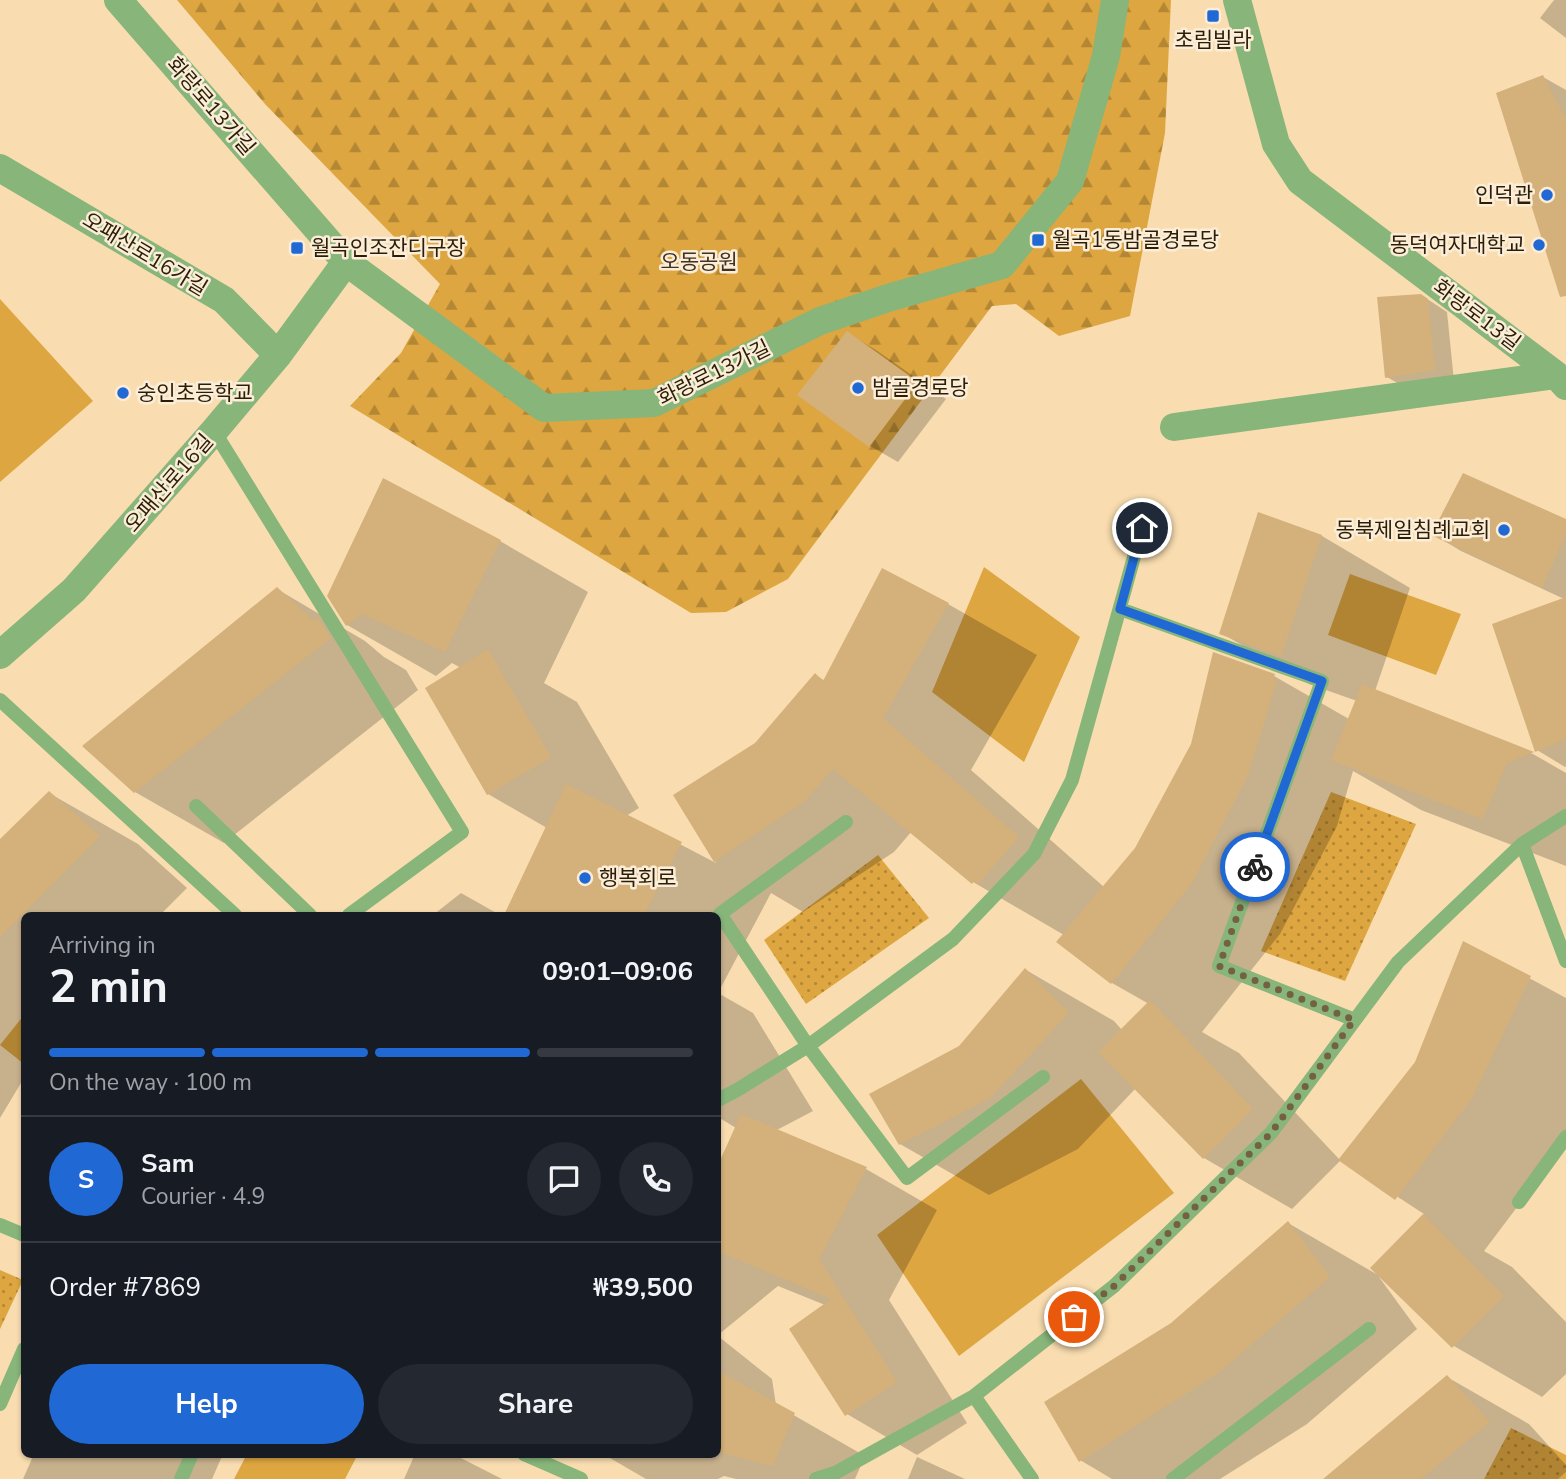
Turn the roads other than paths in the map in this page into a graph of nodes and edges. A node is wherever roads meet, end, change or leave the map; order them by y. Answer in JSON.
{"nodes":[{"id":1,"x":118,"y":0,"type":"edge"},
{"id":2,"x":1115,"y":0,"type":"edge"},
{"id":3,"x":1245,"y":2,"type":"edge"},
{"id":4,"x":0,"y":168,"type":"edge"},
{"id":5,"x":346,"y":261,"type":"junction"},
{"id":6,"x":278,"y":355,"type":"junction"},
{"id":7,"x":1561,"y":381,"type":"edge"},
{"id":8,"x":1174,"y":427,"type":"dead end"},
{"id":9,"x":214,"y":431,"type":"junction"},
{"id":10,"x":1142,"y":528,"type":"dead end"},
{"id":11,"x":1120,"y":609,"type":"junction"},
{"id":12,"x":0,"y":655,"type":"edge"},
{"id":13,"x":0,"y":700,"type":"edge"},
{"id":14,"x":196,"y":806,"type":"dead end"},
{"id":15,"x":1566,"y":816,"type":"edge"},
{"id":16,"x":846,"y":822,"type":"dead end"},
{"id":17,"x":1522,"y":844,"type":"junction"},
{"id":18,"x":232,"y":912,"type":"edge"},
{"id":19,"x":307,"y":912,"type":"edge"},
{"id":20,"x":353,"y":912,"type":"edge"},
{"id":21,"x":721,"y":913,"type":"edge"},
{"id":22,"x":721,"y":916,"type":"edge"},
{"id":23,"x":1566,"y":961,"type":"edge"},
{"id":24,"x":1354,"y":1020,"type":"junction"},
{"id":25,"x":808,"y":1046,"type":"junction"},
{"id":26,"x":1043,"y":1077,"type":"dead end"},
{"id":27,"x":721,"y":1098,"type":"edge"},
{"id":28,"x":1566,"y":1138,"type":"edge"},
{"id":29,"x":1519,"y":1202,"type":"dead end"},
{"id":30,"x":0,"y":1225,"type":"edge"},
{"id":31,"x":21,"y":1235,"type":"edge"},
{"id":32,"x":1369,"y":1329,"type":"dead end"},
{"id":33,"x":21,"y":1356,"type":"edge"},
{"id":34,"x":974,"y":1396,"type":"junction"},
{"id":35,"x":0,"y":1404,"type":"edge"},
{"id":36,"x":190,"y":1458,"type":"edge"},
{"id":37,"x":533,"y":1458,"type":"edge"},
{"id":38,"x":181,"y":1479,"type":"edge"},
{"id":39,"x":581,"y":1479,"type":"edge"},
{"id":40,"x":816,"y":1479,"type":"edge"},
{"id":41,"x":1032,"y":1479,"type":"edge"},
{"id":42,"x":1173,"y":1479,"type":"edge"}],
"edges":[{"from":1,"to":5,"type":"street","name":"화랑로13가길"},
{"from":2,"to":5,"type":"street","name":"화랑로13가길"},
{"from":3,"to":7,"type":"street","name":"화랑로13길"},
{"from":4,"to":6,"type":"street","name":"오패산로16가길"},
{"from":5,"to":6,"type":"street","name":"오패산로16길"},
{"from":6,"to":9,"type":"street","name":"오패산로16길"},
{"from":7,"to":8,"type":"street"},
{"from":9,"to":12,"type":"street","name":"오패산로16길"},
{"from":9,"to":20,"type":"lane"},
{"from":10,"to":11,"type":"lane"},
{"from":11,"to":24,"type":"lane"},
{"from":11,"to":25,"type":"lane"},
{"from":13,"to":18,"type":"lane"},
{"from":14,"to":19,"type":"lane"},
{"from":15,"to":17,"type":"lane"},
{"from":16,"to":21,"type":"lane"},
{"from":17,"to":23,"type":"lane"},
{"from":17,"to":24,"type":"lane"},
{"from":22,"to":25,"type":"lane"},
{"from":24,"to":34,"type":"lane"},
{"from":25,"to":26,"type":"lane"},
{"from":25,"to":27,"type":"lane"},
{"from":28,"to":29,"type":"lane"},
{"from":30,"to":31,"type":"lane"},
{"from":32,"to":42,"type":"lane"},
{"from":33,"to":35,"type":"lane"},
{"from":34,"to":40,"type":"lane"},
{"from":34,"to":41,"type":"lane"},
{"from":36,"to":38,"type":"lane"},
{"from":37,"to":39,"type":"lane"}]}
